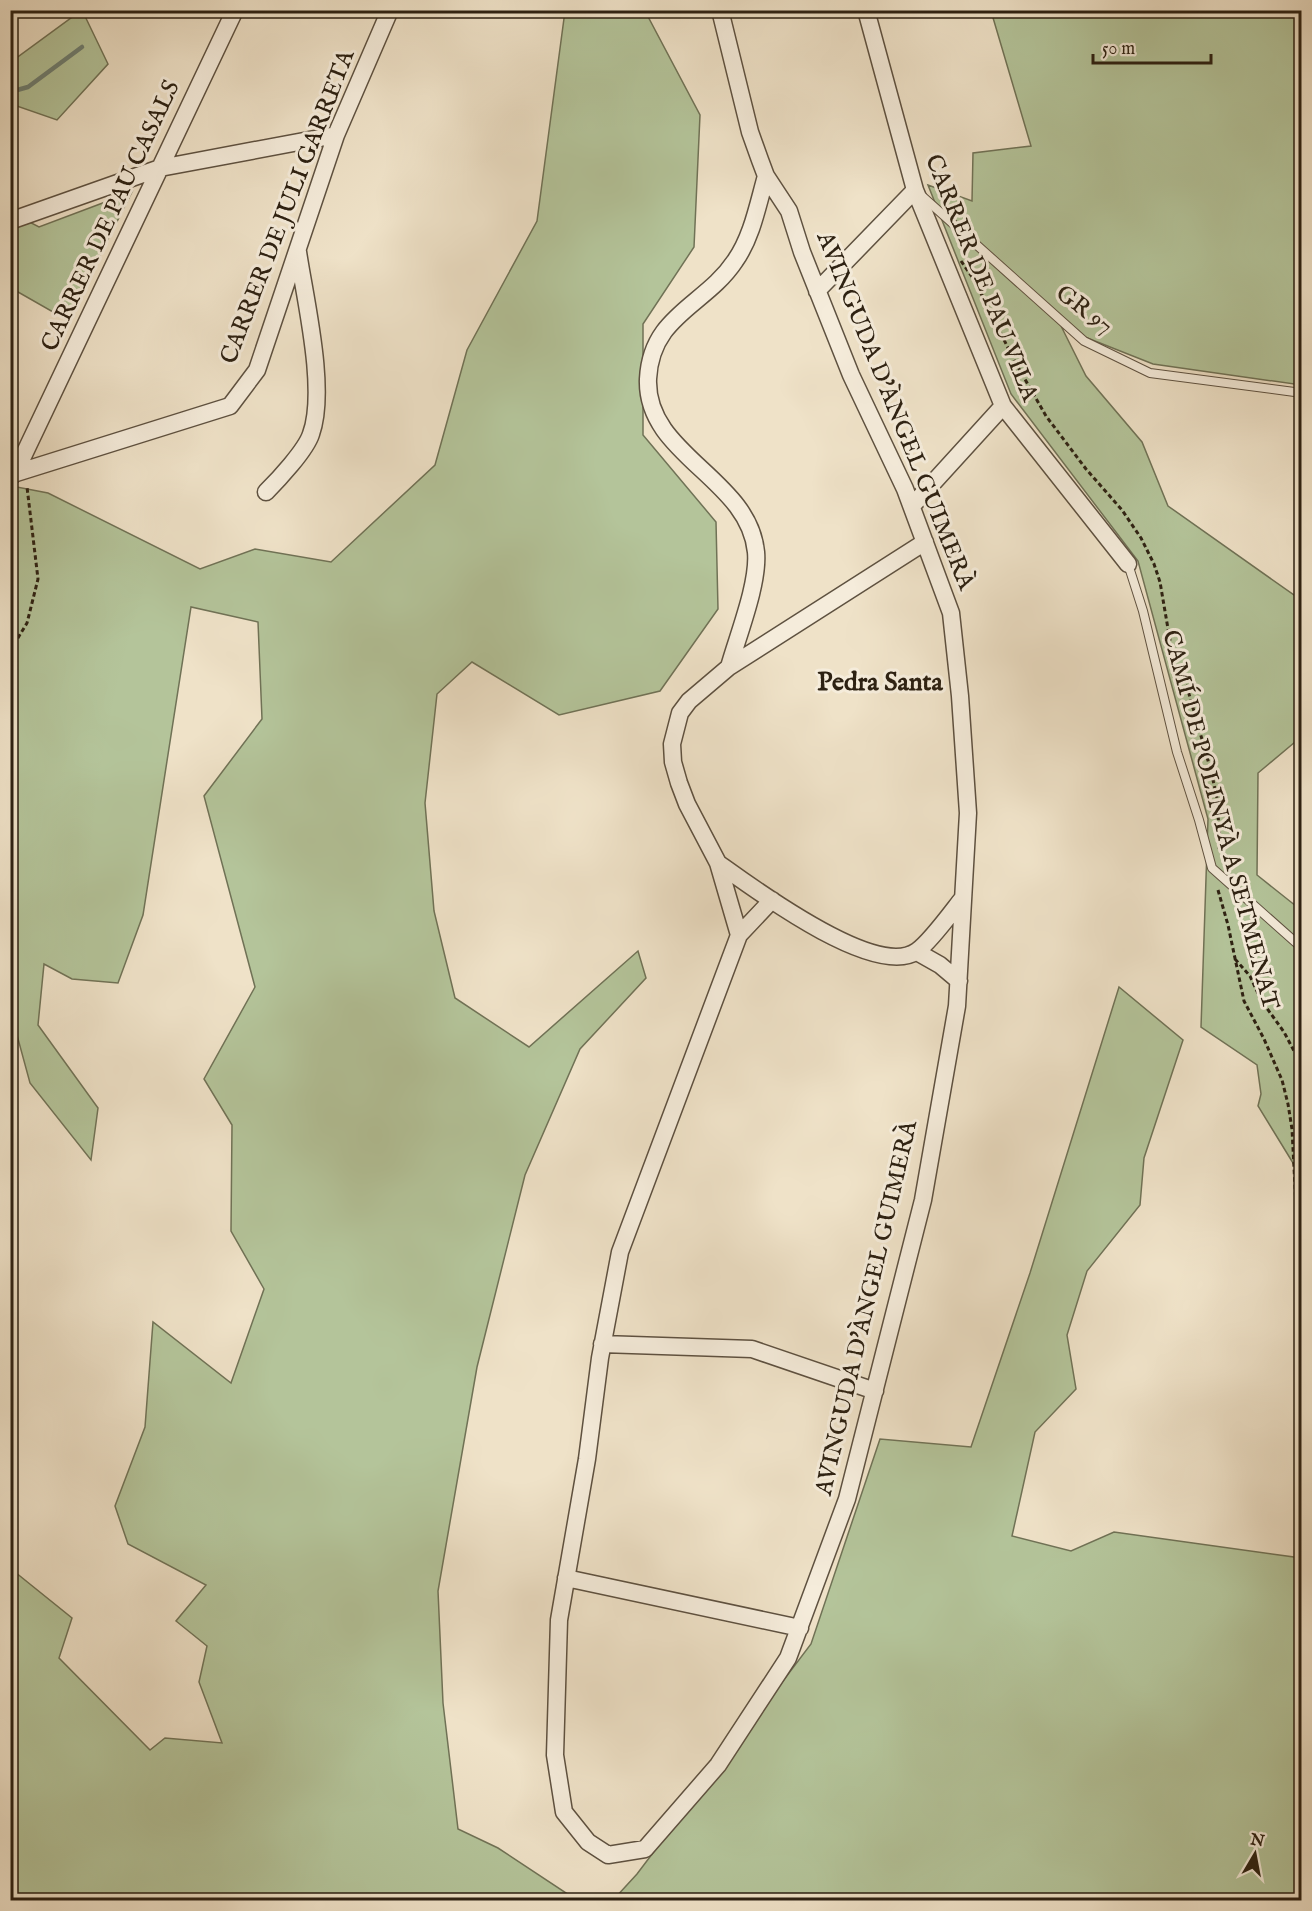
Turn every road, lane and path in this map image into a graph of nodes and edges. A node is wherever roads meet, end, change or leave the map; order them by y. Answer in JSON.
{"nodes":[{"id":1,"x":235,"y":10,"type":"edge"},
{"id":2,"x":390,"y":10,"type":"edge"},
{"id":3,"x":720,"y":10,"type":"edge"},
{"id":4,"x":866,"y":10,"type":"edge"},
{"id":5,"x":336,"y":135,"type":"junction"},
{"id":6,"x":160,"y":168,"type":"junction"},
{"id":7,"x":766,"y":176,"type":"junction"},
{"id":8,"x":915,"y":190,"type":"junction"},
{"id":9,"x":10,"y":221,"type":"edge"},
{"id":10,"x":298,"y":248,"type":"junction"},
{"id":11,"x":817,"y":291,"type":"junction"},
{"id":12,"x":1302,"y":393,"type":"edge"},
{"id":13,"x":1003,"y":406,"type":"junction"},
{"id":14,"x":17,"y":474,"type":"edge"},
{"id":15,"x":266,"y":492,"type":"dead end"},
{"id":16,"x":912,"y":506,"type":"junction"},
{"id":17,"x":925,"y":542,"type":"junction"},
{"id":18,"x":1128,"y":564,"type":"joint"},
{"id":19,"x":10,"y":651,"type":"edge"},
{"id":20,"x":729,"y":667,"type":"junction"},
{"id":21,"x":718,"y":863,"type":"junction"},
{"id":22,"x":1212,"y":868,"type":"junction"},
{"id":23,"x":962,"y":899,"type":"junction"},
{"id":24,"x":772,"y":900,"type":"junction"},
{"id":25,"x":739,"y":935,"type":"junction"},
{"id":26,"x":1302,"y":948,"type":"edge"},
{"id":27,"x":916,"y":952,"type":"junction"},
{"id":28,"x":1235,"y":959,"type":"junction"},
{"id":29,"x":959,"y":981,"type":"junction"},
{"id":30,"x":1302,"y":1066,"type":"edge"},
{"id":31,"x":1302,"y":1224,"type":"edge"},
{"id":32,"x":602,"y":1344,"type":"junction"},
{"id":33,"x":875,"y":1391,"type":"junction"},
{"id":34,"x":566,"y":1578,"type":"junction"},
{"id":35,"x":800,"y":1628,"type":"junction"}],
"edges":[{"from":1,"to":6,"type":"street","name":"CARRER DE PAU CASALS"},
{"from":2,"to":5,"type":"street","name":"CARRER DE JULI GARRETA"},
{"from":3,"to":7,"type":"street","name":"AVINGUDA D'ÀNGEL GUIMERÀ"},
{"from":4,"to":8,"type":"street","name":"CARRER DE PAU VILA"},
{"from":5,"to":6,"type":"street"},
{"from":5,"to":10,"type":"street","name":"CARRER DE JULI GARRETA"},
{"from":6,"to":9,"type":"street"},
{"from":6,"to":14,"type":"street","name":"CARRER DE PAU CASALS"},
{"from":7,"to":11,"type":"street","name":"AVINGUDA D'ÀNGEL GUIMERÀ"},
{"from":7,"to":20,"type":"street"},
{"from":8,"to":11,"type":"street"},
{"from":8,"to":12,"type":"lane","name":"GR 97"},
{"from":8,"to":13,"type":"street","name":"CARRER DE PAU VILA"},
{"from":10,"to":14,"type":"street","name":"CARRER DE JULI GARRETA"},
{"from":10,"to":15,"type":"street"},
{"from":11,"to":16,"type":"street","name":"AVINGUDA D'ÀNGEL GUIMERÀ"},
{"from":13,"to":16,"type":"street"},
{"from":13,"to":18,"type":"street","name":"CARRER DE PAU VILA"},
{"from":14,"to":19,"type":"path"},
{"from":16,"to":17,"type":"street","name":"AVINGUDA D'ÀNGEL GUIMERÀ"},
{"from":17,"to":20,"type":"street"},
{"from":17,"to":23,"type":"street","name":"AVINGUDA D'ÀNGEL GUIMERÀ"},
{"from":18,"to":22,"type":"lane","name":"CAMÍ DE POLINYÀ A SETMENAT"},
{"from":20,"to":21,"type":"street"},
{"from":21,"to":24,"type":"street"},
{"from":21,"to":25,"type":"street"},
{"from":22,"to":26,"type":"lane"},
{"from":22,"to":28,"type":"path","name":"CAMÍ DE POLINYÀ A SETMENAT"},
{"from":23,"to":27,"type":"street"},
{"from":23,"to":29,"type":"street","name":"AVINGUDA D'ÀNGEL GUIMERÀ"},
{"from":24,"to":25,"type":"street"},
{"from":24,"to":27,"type":"street"},
{"from":25,"to":32,"type":"street"},
{"from":27,"to":29,"type":"street"},
{"from":28,"to":30,"type":"path"},
{"from":28,"to":31,"type":"path","name":"CAMÍ DE POLINYÀ A SETMENAT"},
{"from":29,"to":33,"type":"street","name":"AVINGUDA D'ÀNGEL GUIMERÀ"},
{"from":32,"to":33,"type":"street"},
{"from":32,"to":34,"type":"street"},
{"from":33,"to":35,"type":"street","name":"AVINGUDA D'ÀNGEL GUIMERÀ"},
{"from":34,"to":35,"type":"street"},
{"from":34,"to":35,"type":"street","name":"AVINGUDA D'ÀNGEL GUIMERÀ"}]}
